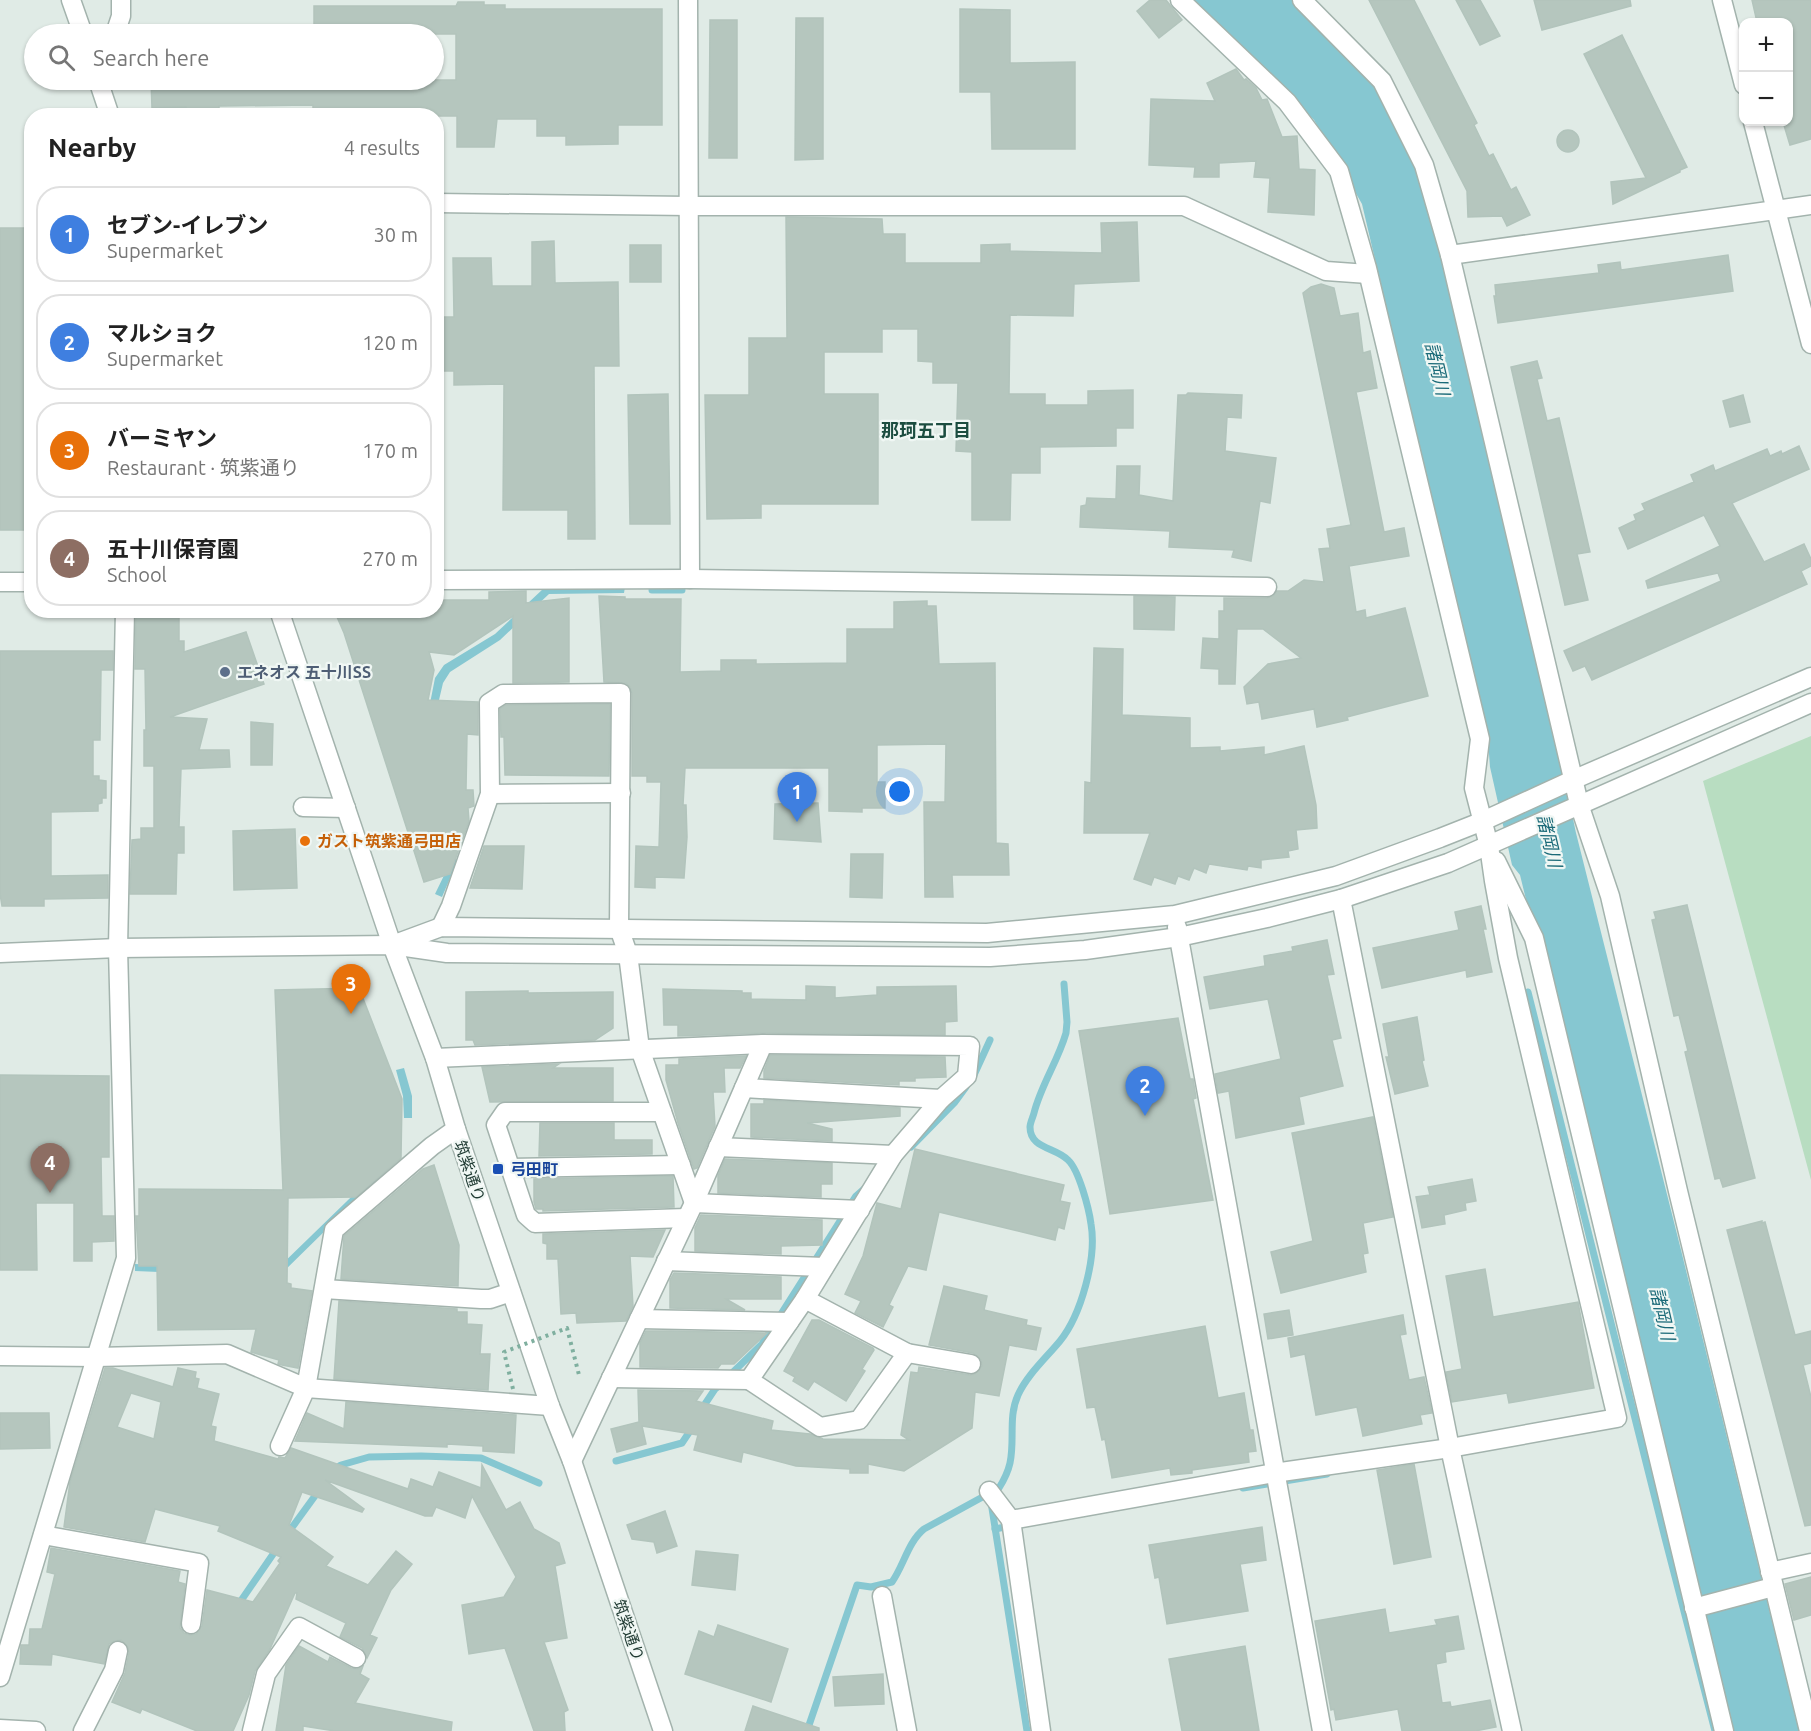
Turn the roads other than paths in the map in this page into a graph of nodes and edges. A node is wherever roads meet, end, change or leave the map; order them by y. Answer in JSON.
{"nodes":[{"id":1,"x":71,"y":0,"type":"edge"},
{"id":2,"x":121,"y":0,"type":"edge"},
{"id":3,"x":688,"y":0,"type":"edge"},
{"id":4,"x":1180,"y":0,"type":"edge"},
{"id":5,"x":1302,"y":0,"type":"edge"},
{"id":6,"x":1722,"y":0,"type":"edge"},
{"id":7,"x":79,"y":24,"type":"edge"},
{"id":8,"x":118,"y":24,"type":"edge"},
{"id":9,"x":1740,"y":72,"type":"edge"},
{"id":10,"x":101,"y":90,"type":"edge"},
{"id":11,"x":107,"y":108,"type":"edge"},
{"id":12,"x":1754,"y":126,"type":"edge"},
{"id":13,"x":444,"y":203,"type":"edge"},
{"id":14,"x":1811,"y":205,"type":"edge"},
{"id":15,"x":689,"y":206,"type":"junction"},
{"id":16,"x":1776,"y":210,"type":"junction"},
{"id":17,"x":1450,"y":255,"type":"junction"},
{"id":18,"x":1368,"y":274,"type":"junction"},
{"id":19,"x":1811,"y":344,"type":"edge"},
{"id":20,"x":690,"y":579,"type":"junction"},
{"id":21,"x":444,"y":580,"type":"edge"},
{"id":22,"x":0,"y":582,"type":"edge"},
{"id":23,"x":24,"y":582,"type":"edge"},
{"id":24,"x":1267,"y":586,"type":"dead end"},
{"id":25,"x":125,"y":618,"type":"edge"},
{"id":26,"x":282,"y":618,"type":"edge"},
{"id":27,"x":1811,"y":677,"type":"edge"},
{"id":28,"x":1811,"y":703,"type":"edge"},
{"id":29,"x":1575,"y":779,"type":"junction"},
{"id":30,"x":621,"y":793,"type":"junction"},
{"id":31,"x":490,"y":794,"type":"junction"},
{"id":32,"x":303,"y":807,"type":"dead end"},
{"id":33,"x":1574,"y":807,"type":"junction"},
{"id":34,"x":346,"y":808,"type":"junction"},
{"id":35,"x":1483,"y":821,"type":"junction"},
{"id":36,"x":1489,"y":846,"type":"junction"},
{"id":37,"x":1341,"y":899,"type":"junction"},
{"id":38,"x":1176,"y":915,"type":"junction"},
{"id":39,"x":441,"y":927,"type":"junction"},
{"id":40,"x":619,"y":928,"type":"junction"},
{"id":41,"x":1179,"y":937,"type":"junction"},
{"id":42,"x":392,"y":945,"type":"junction"},
{"id":43,"x":118,"y":948,"type":"junction"},
{"id":44,"x":0,"y":953,"type":"edge"},
{"id":45,"x":628,"y":954,"type":"junction"},
{"id":46,"x":763,"y":1044,"type":"junction"},
{"id":47,"x":640,"y":1049,"type":"junction"},
{"id":48,"x":435,"y":1058,"type":"junction"},
{"id":49,"x":744,"y":1088,"type":"junction"},
{"id":50,"x":941,"y":1099,"type":"junction"},
{"id":51,"x":662,"y":1112,"type":"junction"},
{"id":52,"x":456,"y":1129,"type":"junction"},
{"id":53,"x":718,"y":1147,"type":"junction"},
{"id":54,"x":893,"y":1155,"type":"junction"},
{"id":55,"x":681,"y":1166,"type":"junction"},
{"id":56,"x":510,"y":1168,"type":"junction"},
{"id":57,"x":860,"y":1210,"type":"junction"},
{"id":58,"x":690,"y":1211,"type":"junction"},
{"id":59,"x":666,"y":1261,"type":"junction"},
{"id":60,"x":824,"y":1267,"type":"junction"},
{"id":61,"x":324,"y":1289,"type":"junction"},
{"id":62,"x":512,"y":1292,"type":"junction"},
{"id":63,"x":805,"y":1299,"type":"junction"},
{"id":64,"x":639,"y":1319,"type":"junction"},
{"id":65,"x":789,"y":1322,"type":"junction"},
{"id":66,"x":1,"y":1352,"type":"edge"},
{"id":67,"x":907,"y":1353,"type":"junction"},
{"id":68,"x":96,"y":1357,"type":"junction"},
{"id":69,"x":971,"y":1364,"type":"dead end"},
{"id":70,"x":611,"y":1378,"type":"junction"},
{"id":71,"x":749,"y":1380,"type":"junction"},
{"id":72,"x":306,"y":1388,"type":"junction"},
{"id":73,"x":550,"y":1406,"type":"junction"},
{"id":74,"x":280,"y":1446,"type":"dead end"},
{"id":75,"x":1450,"y":1448,"type":"junction"},
{"id":76,"x":572,"y":1461,"type":"junction"},
{"id":77,"x":1274,"y":1473,"type":"junction"},
{"id":78,"x":989,"y":1491,"type":"dead end"},
{"id":79,"x":1011,"y":1520,"type":"junction"},
{"id":80,"x":43,"y":1534,"type":"junction"},
{"id":81,"x":1811,"y":1563,"type":"edge"},
{"id":82,"x":1771,"y":1580,"type":"junction"},
{"id":83,"x":882,"y":1596,"type":"dead end"},
{"id":84,"x":1694,"y":1608,"type":"junction"},
{"id":85,"x":191,"y":1624,"type":"dead end"},
{"id":86,"x":118,"y":1651,"type":"dead end"},
{"id":87,"x":356,"y":1658,"type":"dead end"},
{"id":88,"x":0,"y":1677,"type":"edge"},
{"id":89,"x":0,"y":1729,"type":"edge"},
{"id":90,"x":36,"y":1731,"type":"edge"},
{"id":91,"x":83,"y":1731,"type":"edge"},
{"id":92,"x":252,"y":1731,"type":"edge"},
{"id":93,"x":663,"y":1731,"type":"edge"},
{"id":94,"x":907,"y":1731,"type":"edge"},
{"id":95,"x":1041,"y":1731,"type":"edge"},
{"id":96,"x":1322,"y":1731,"type":"edge"},
{"id":97,"x":1512,"y":1731,"type":"edge"},
{"id":98,"x":1724,"y":1731,"type":"edge"},
{"id":99,"x":1809,"y":1731,"type":"edge"}],
"edges":[{"from":1,"to":7,"type":"street"},
{"from":2,"to":8,"type":"street"},
{"from":3,"to":15,"type":"street"},
{"from":4,"to":18,"type":"street"},
{"from":5,"to":17,"type":"street"},
{"from":6,"to":9,"type":"street"},
{"from":10,"to":11,"type":"street"},
{"from":12,"to":16,"type":"street"},
{"from":13,"to":15,"type":"street"},
{"from":14,"to":16,"type":"street"},
{"from":15,"to":18,"type":"street"},
{"from":15,"to":20,"type":"street"},
{"from":16,"to":17,"type":"street"},
{"from":16,"to":19,"type":"street"},
{"from":17,"to":29,"type":"street"},
{"from":18,"to":35,"type":"street"},
{"from":20,"to":21,"type":"street"},
{"from":20,"to":24,"type":"street"},
{"from":22,"to":23,"type":"street"},
{"from":25,"to":43,"type":"street"},
{"from":26,"to":34,"type":"street","name":"筑紫通り"},
{"from":27,"to":29,"type":"street"},
{"from":28,"to":33,"type":"street"},
{"from":29,"to":33,"type":"street"},
{"from":29,"to":35,"type":"street"},
{"from":30,"to":31,"type":"street"},
{"from":30,"to":31,"type":"street"},
{"from":30,"to":40,"type":"street"},
{"from":31,"to":39,"type":"street"},
{"from":32,"to":34,"type":"street"},
{"from":33,"to":36,"type":"street"},
{"from":33,"to":82,"type":"street"},
{"from":34,"to":42,"type":"street","name":"筑紫通り"},
{"from":35,"to":36,"type":"street"},
{"from":35,"to":38,"type":"street"},
{"from":36,"to":37,"type":"street"},
{"from":36,"to":75,"type":"street"},
{"from":36,"to":84,"type":"street"},
{"from":37,"to":41,"type":"street"},
{"from":37,"to":75,"type":"street"},
{"from":38,"to":40,"type":"street"},
{"from":38,"to":41,"type":"street"},
{"from":39,"to":40,"type":"street"},
{"from":39,"to":42,"type":"street"},
{"from":40,"to":45,"type":"street"},
{"from":41,"to":45,"type":"street"},
{"from":41,"to":77,"type":"street"},
{"from":42,"to":43,"type":"street"},
{"from":42,"to":45,"type":"street"},
{"from":42,"to":48,"type":"street","name":"筑紫通り"},
{"from":43,"to":44,"type":"street"},
{"from":43,"to":68,"type":"street"},
{"from":45,"to":47,"type":"street"},
{"from":46,"to":47,"type":"street"},
{"from":46,"to":49,"type":"street"},
{"from":46,"to":50,"type":"street"},
{"from":47,"to":48,"type":"street"},
{"from":47,"to":51,"type":"street"},
{"from":48,"to":52,"type":"street","name":"筑紫通り"},
{"from":49,"to":50,"type":"street"},
{"from":49,"to":53,"type":"street"},
{"from":50,"to":54,"type":"street"},
{"from":51,"to":55,"type":"street"},
{"from":51,"to":56,"type":"street"},
{"from":52,"to":61,"type":"street"},
{"from":52,"to":62,"type":"street","name":"筑紫通り"},
{"from":53,"to":54,"type":"street"},
{"from":53,"to":58,"type":"street"},
{"from":54,"to":57,"type":"street"},
{"from":55,"to":56,"type":"street"},
{"from":55,"to":58,"type":"street"},
{"from":56,"to":58,"type":"street"},
{"from":57,"to":58,"type":"street"},
{"from":57,"to":60,"type":"street"},
{"from":58,"to":59,"type":"street"},
{"from":59,"to":60,"type":"street"},
{"from":59,"to":64,"type":"street"},
{"from":60,"to":63,"type":"street"},
{"from":61,"to":62,"type":"street"},
{"from":61,"to":72,"type":"street"},
{"from":62,"to":73,"type":"street","name":"筑紫通り"},
{"from":63,"to":65,"type":"street"},
{"from":63,"to":67,"type":"street"},
{"from":64,"to":65,"type":"street"},
{"from":64,"to":70,"type":"street"},
{"from":65,"to":71,"type":"street"},
{"from":66,"to":68,"type":"street"},
{"from":67,"to":69,"type":"street"},
{"from":67,"to":71,"type":"street"},
{"from":68,"to":72,"type":"street"},
{"from":68,"to":80,"type":"street"},
{"from":70,"to":71,"type":"street"},
{"from":70,"to":76,"type":"street"},
{"from":72,"to":73,"type":"street"},
{"from":72,"to":74,"type":"street"},
{"from":73,"to":76,"type":"street","name":"筑紫通り"},
{"from":75,"to":77,"type":"street"},
{"from":75,"to":97,"type":"street"},
{"from":76,"to":93,"type":"street","name":"筑紫通り"},
{"from":77,"to":79,"type":"street"},
{"from":77,"to":96,"type":"street"},
{"from":78,"to":79,"type":"street"},
{"from":79,"to":95,"type":"street"},
{"from":80,"to":85,"type":"street"},
{"from":80,"to":88,"type":"street"},
{"from":81,"to":82,"type":"street"},
{"from":82,"to":84,"type":"street"},
{"from":82,"to":99,"type":"street"},
{"from":83,"to":94,"type":"street"},
{"from":84,"to":98,"type":"street"},
{"from":86,"to":91,"type":"street"},
{"from":87,"to":92,"type":"street"},
{"from":89,"to":90,"type":"street"}]}
